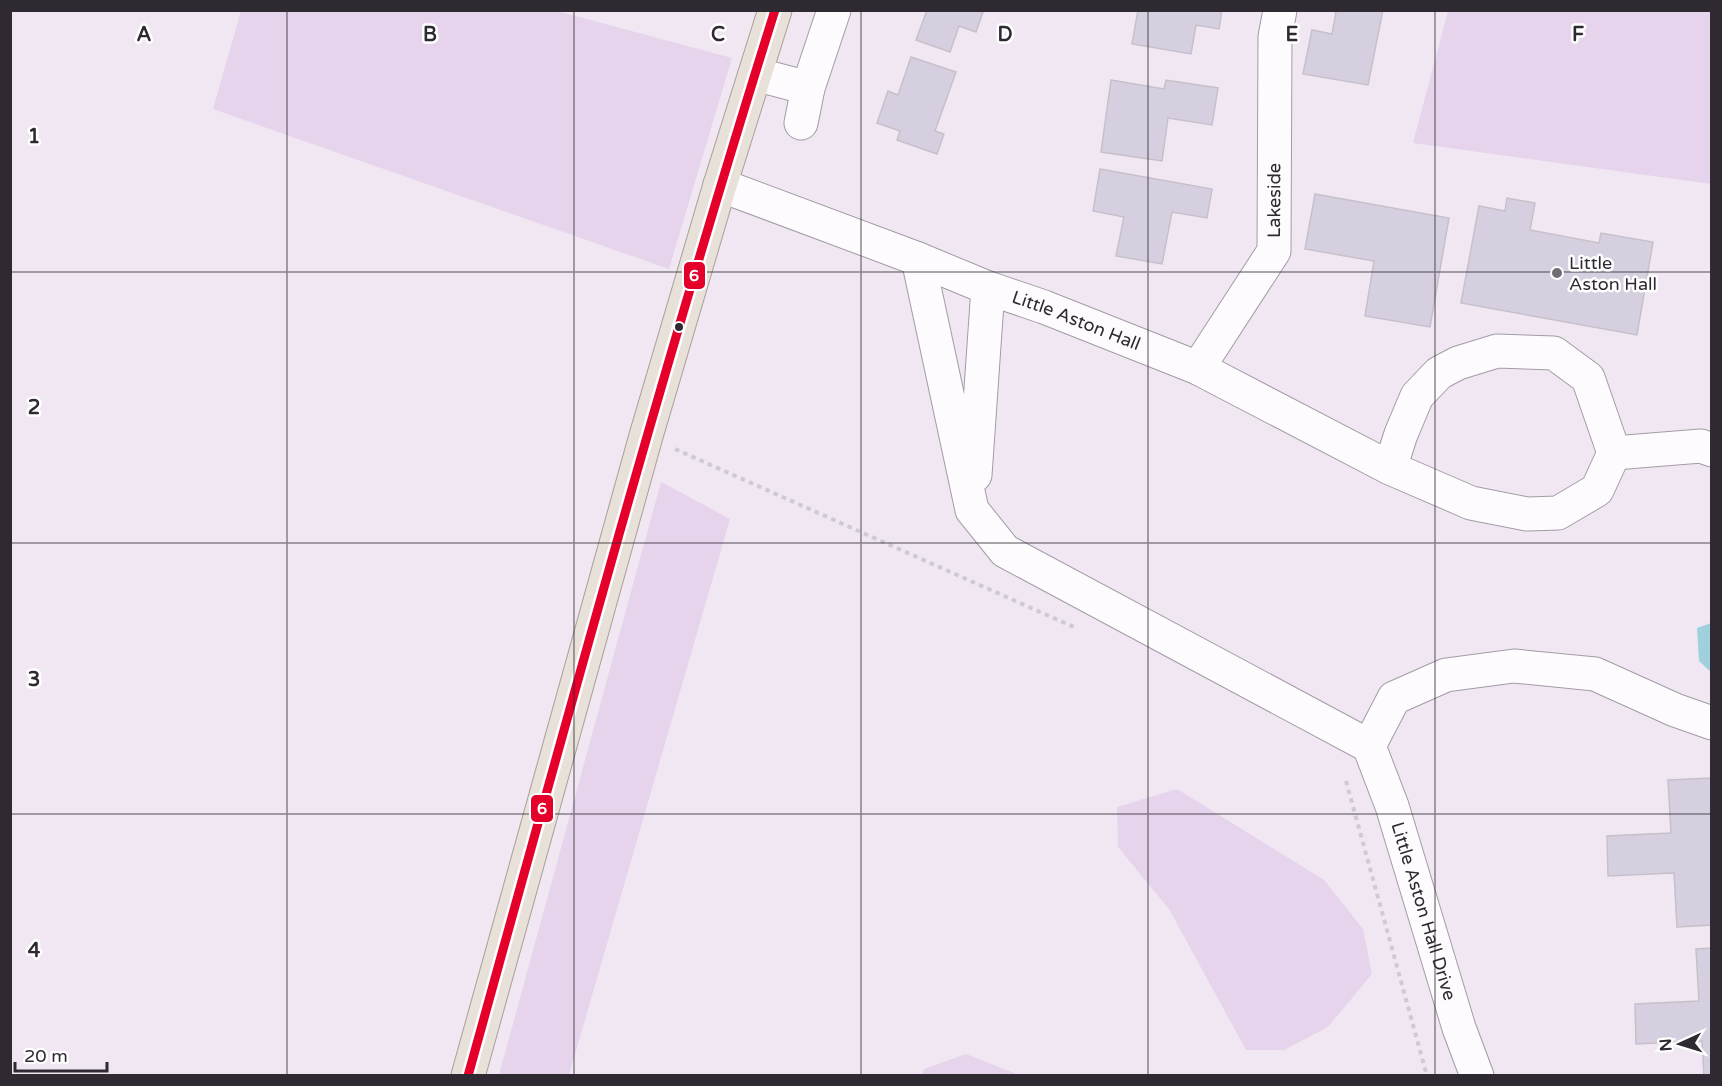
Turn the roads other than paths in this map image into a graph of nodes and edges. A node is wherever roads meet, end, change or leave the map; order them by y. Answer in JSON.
{"nodes":[{"id":1,"x":775,"y":10,"type":"edge"},
{"id":2,"x":834,"y":10,"type":"edge"},
{"id":3,"x":1280,"y":10,"type":"edge"},
{"id":4,"x":755,"y":74,"type":"junction"},
{"id":5,"x":808,"y":88,"type":"junction"},
{"id":6,"x":801,"y":123,"type":"dead end"},
{"id":7,"x":720,"y":185,"type":"junction"},
{"id":8,"x":918,"y":260,"type":"junction"},
{"id":9,"x":988,"y":288,"type":"junction"},
{"id":10,"x":1198,"y":368,"type":"junction"},
{"id":11,"x":1712,"y":450,"type":"edge"},
{"id":12,"x":1614,"y":453,"type":"junction"},
{"id":13,"x":1389,"y":468,"type":"junction"},
{"id":14,"x":972,"y":510,"type":"junction"},
{"id":15,"x":1712,"y":723,"type":"edge"},
{"id":16,"x":1369,"y":746,"type":"junction"},
{"id":17,"x":468,"y":1076,"type":"edge"},
{"id":18,"x":1477,"y":1076,"type":"edge"}],
"edges":[{"from":1,"to":4,"type":"main road"},
{"from":2,"to":5,"type":"street"},
{"from":3,"to":10,"type":"street","name":"Lakeside"},
{"from":4,"to":5,"type":"street"},
{"from":4,"to":7,"type":"main road"},
{"from":5,"to":6,"type":"street"},
{"from":7,"to":8,"type":"street","name":"Little Aston Hall"},
{"from":7,"to":17,"type":"main road"},
{"from":8,"to":9,"type":"street","name":"Little Aston Hall"},
{"from":8,"to":14,"type":"street"},
{"from":9,"to":10,"type":"street","name":"Little Aston Hall"},
{"from":9,"to":14,"type":"street"},
{"from":10,"to":13,"type":"street","name":"Little Aston Hall"},
{"from":11,"to":12,"type":"street"},
{"from":12,"to":13,"type":"street","name":"Little Aston Hall"},
{"from":12,"to":13,"type":"street"},
{"from":14,"to":16,"type":"street"},
{"from":15,"to":16,"type":"street"},
{"from":16,"to":18,"type":"street","name":"Little Aston Hall Drive"}]}
